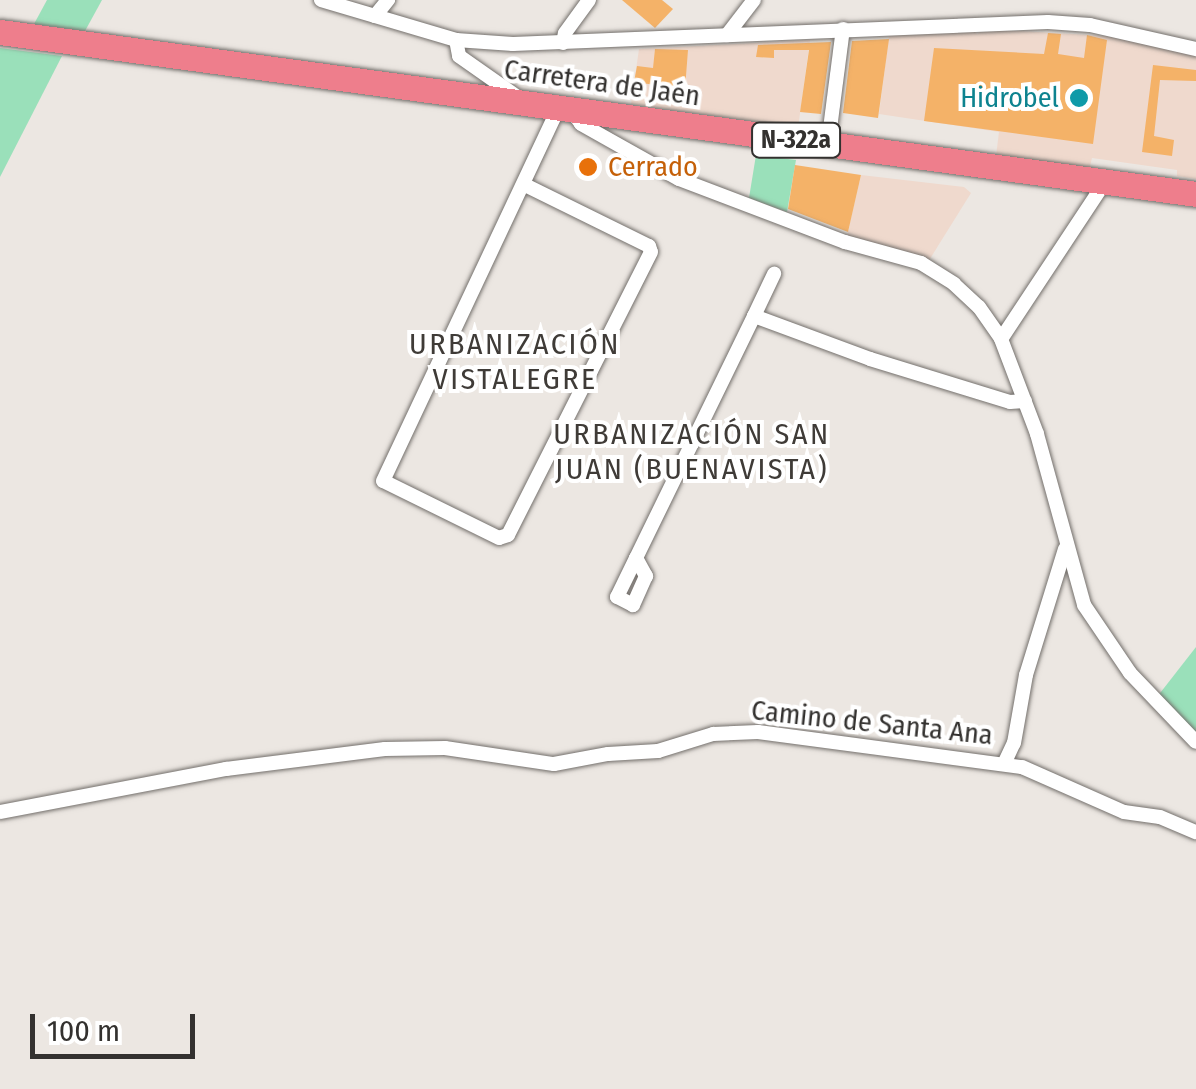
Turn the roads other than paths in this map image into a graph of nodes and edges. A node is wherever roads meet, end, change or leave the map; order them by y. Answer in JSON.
{"nodes":[{"id":1,"x":321,"y":0,"type":"edge"},
{"id":2,"x":388,"y":0,"type":"edge"},
{"id":3,"x":589,"y":0,"type":"edge"},
{"id":4,"x":754,"y":0,"type":"edge"},
{"id":5,"x":375,"y":16,"type":"junction"},
{"id":6,"x":843,"y":29,"type":"junction"},
{"id":7,"x":0,"y":32,"type":"edge"},
{"id":8,"x":727,"y":35,"type":"junction"},
{"id":9,"x":456,"y":40,"type":"junction"},
{"id":10,"x":564,"y":44,"type":"junction"},
{"id":11,"x":1196,"y":48,"type":"edge"},
{"id":12,"x":523,"y":102,"type":"junction"},
{"id":13,"x":565,"y":108,"type":"junction"},
{"id":14,"x":828,"y":144,"type":"junction"},
{"id":15,"x":1105,"y":182,"type":"junction"},
{"id":16,"x":526,"y":185,"type":"junction"},
{"id":17,"x":1196,"y":194,"type":"edge"},
{"id":18,"x":774,"y":274,"type":"dead end"},
{"id":19,"x":754,"y":316,"type":"junction"},
{"id":20,"x":1002,"y":339,"type":"junction"},
{"id":21,"x":1024,"y":400,"type":"junction"},
{"id":22,"x":1065,"y":548,"type":"junction"},
{"id":23,"x":636,"y":558,"type":"dead end"},
{"id":24,"x":1196,"y":742,"type":"edge"},
{"id":25,"x":1004,"y":764,"type":"junction"},
{"id":26,"x":0,"y":812,"type":"edge"},
{"id":27,"x":1196,"y":832,"type":"edge"}],
"edges":[{"from":1,"to":5,"type":"street"},
{"from":2,"to":5,"type":"street"},
{"from":3,"to":10,"type":"street"},
{"from":4,"to":8,"type":"street"},
{"from":5,"to":9,"type":"street"},
{"from":6,"to":8,"type":"street"},
{"from":6,"to":11,"type":"street"},
{"from":6,"to":14,"type":"street"},
{"from":7,"to":12,"type":"highway","name":"Carretera de Jaén","number":"N-322a"},
{"from":8,"to":10,"type":"street"},
{"from":9,"to":10,"type":"street"},
{"from":9,"to":12,"type":"street"},
{"from":12,"to":13,"type":"highway","name":"Carretera de Jaén","number":"N-322a"},
{"from":13,"to":14,"type":"highway","name":"Carretera de Jaén","number":"N-322a"},
{"from":13,"to":16,"type":"street"},
{"from":13,"to":20,"type":"street"},
{"from":14,"to":15,"type":"highway","name":"Carretera de Jaén","number":"N-322a"},
{"from":15,"to":17,"type":"highway","name":"Carretera de Jaén","number":"N-322a"},
{"from":15,"to":20,"type":"street"},
{"from":16,"to":16,"type":"street"},
{"from":18,"to":19,"type":"street"},
{"from":19,"to":21,"type":"street"},
{"from":19,"to":23,"type":"street"},
{"from":20,"to":21,"type":"street"},
{"from":21,"to":22,"type":"street"},
{"from":22,"to":24,"type":"street"},
{"from":22,"to":25,"type":"street"},
{"from":25,"to":26,"type":"street","name":"Camino de Santa Ana"},
{"from":25,"to":27,"type":"street","name":"Camino de Santa Ana"}]}
